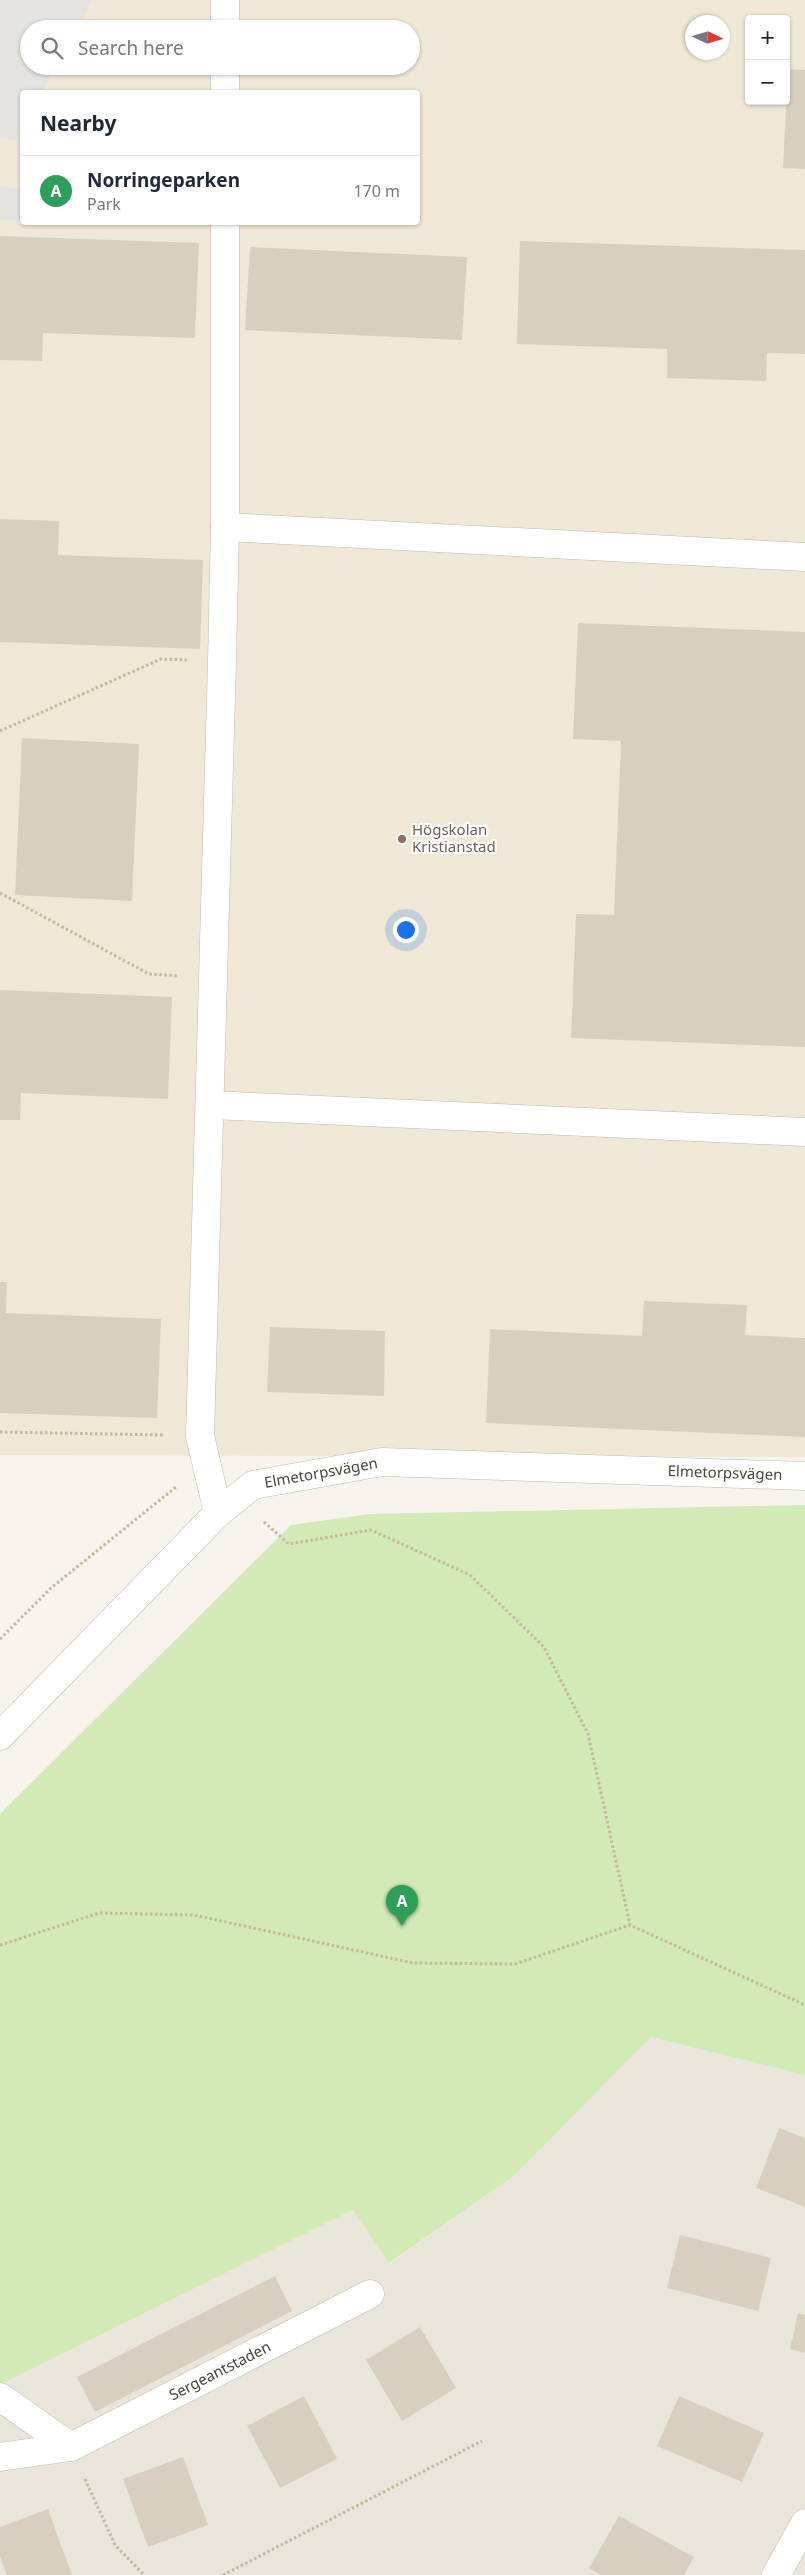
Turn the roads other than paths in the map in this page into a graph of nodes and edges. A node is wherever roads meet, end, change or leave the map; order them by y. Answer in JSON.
{"nodes":[{"id":1,"x":225,"y":0,"type":"edge"},
{"id":2,"x":225,"y":20,"type":"edge"},
{"id":3,"x":225,"y":75,"type":"edge"},
{"id":4,"x":225,"y":90,"type":"edge"},
{"id":5,"x":225,"y":225,"type":"edge"},
{"id":6,"x":225,"y":527,"type":"junction"},
{"id":7,"x":805,"y":557,"type":"edge"},
{"id":8,"x":211,"y":1105,"type":"junction"},
{"id":9,"x":805,"y":1132,"type":"edge"},
{"id":10,"x":805,"y":1476,"type":"edge"},
{"id":11,"x":218,"y":1513,"type":"junction"},
{"id":12,"x":0,"y":1736,"type":"edge"},
{"id":13,"x":370,"y":2294,"type":"dead end"},
{"id":14,"x":0,"y":2398,"type":"edge"},
{"id":15,"x":71,"y":2447,"type":"junction"},
{"id":16,"x":0,"y":2457,"type":"edge"},
{"id":17,"x":805,"y":2523,"type":"edge"},
{"id":18,"x":776,"y":2575,"type":"edge"}],
"edges":[{"from":1,"to":2,"type":"street"},
{"from":3,"to":4,"type":"street"},
{"from":5,"to":6,"type":"street"},
{"from":6,"to":7,"type":"street"},
{"from":6,"to":8,"type":"street"},
{"from":8,"to":9,"type":"street"},
{"from":8,"to":11,"type":"street"},
{"from":10,"to":11,"type":"street","name":"Elmetorpsvägen"},
{"from":11,"to":12,"type":"street","name":"Elmetorpsvägen"},
{"from":13,"to":15,"type":"street","name":"Sergeantstaden"},
{"from":14,"to":15,"type":"street"},
{"from":15,"to":16,"type":"street","name":"Sergeantstaden"},
{"from":17,"to":18,"type":"street"}]}
